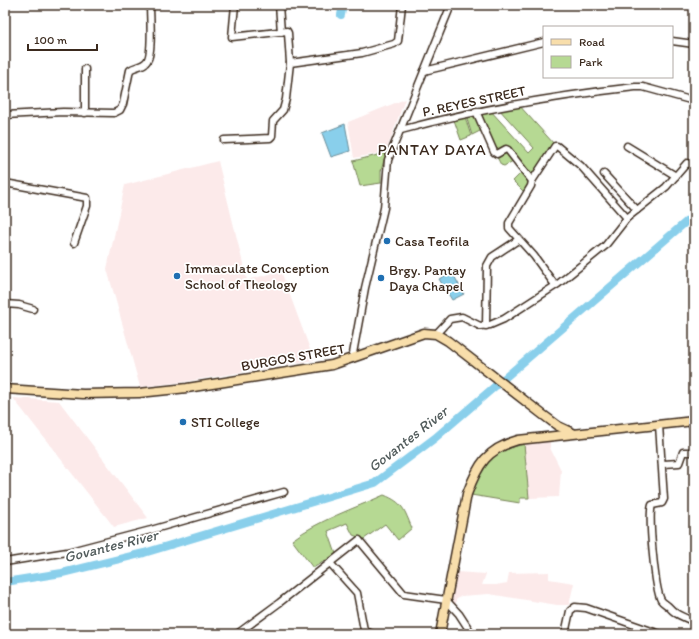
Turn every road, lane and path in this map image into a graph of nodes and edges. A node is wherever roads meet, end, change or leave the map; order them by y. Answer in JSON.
{"nodes":[{"id":1,"x":150,"y":5,"type":"edge"},
{"id":2,"x":235,"y":5,"type":"edge"},
{"id":3,"x":279,"y":5,"type":"edge"},
{"id":4,"x":402,"y":5,"type":"edge"},
{"id":5,"x":451,"y":5,"type":"edge"},
{"id":6,"x":281,"y":32,"type":"junction"},
{"id":7,"x":673,"y":41,"type":"edge"},
{"id":8,"x":543,"y":42,"type":"edge"},
{"id":9,"x":694,"y":44,"type":"edge"},
{"id":10,"x":290,"y":63,"type":"junction"},
{"id":11,"x":85,"y":69,"type":"dead end"},
{"id":12,"x":424,"y":71,"type":"junction"},
{"id":13,"x":694,"y":101,"type":"edge"},
{"id":14,"x":476,"y":111,"type":"junction"},
{"id":15,"x":85,"y":113,"type":"junction"},
{"id":16,"x":5,"y":115,"type":"edge"},
{"id":17,"x":401,"y":130,"type":"junction"},
{"id":18,"x":224,"y":140,"type":"dead end"},
{"id":19,"x":627,"y":146,"type":"dead end"},
{"id":20,"x":694,"y":166,"type":"edge"},
{"id":21,"x":604,"y":174,"type":"dead end"},
{"id":22,"x":676,"y":176,"type":"junction"},
{"id":23,"x":532,"y":181,"type":"junction"},
{"id":24,"x":5,"y":183,"type":"edge"},
{"id":25,"x":637,"y":210,"type":"junction"},
{"id":26,"x":627,"y":218,"type":"junction"},
{"id":27,"x":518,"y":240,"type":"junction"},
{"id":28,"x":74,"y":243,"type":"dead end"},
{"id":29,"x":555,"y":286,"type":"junction"},
{"id":30,"x":5,"y":304,"type":"edge"},
{"id":31,"x":33,"y":309,"type":"dead end"},
{"id":32,"x":486,"y":326,"type":"junction"},
{"id":33,"x":436,"y":334,"type":"junction"},
{"id":34,"x":352,"y":359,"type":"junction"},
{"id":35,"x":5,"y":389,"type":"edge"},
{"id":36,"x":550,"y":420,"type":"junction"},
{"id":37,"x":694,"y":421,"type":"edge"},
{"id":38,"x":659,"y":425,"type":"junction"},
{"id":39,"x":573,"y":433,"type":"junction"},
{"id":40,"x":542,"y":436,"type":"junction"},
{"id":41,"x":694,"y":452,"type":"edge"},
{"id":42,"x":663,"y":464,"type":"junction"},
{"id":43,"x":284,"y":492,"type":"dead end"},
{"id":44,"x":5,"y":562,"type":"edge"},
{"id":45,"x":330,"y":563,"type":"junction"},
{"id":46,"x":446,"y":600,"type":"junction"},
{"id":47,"x":694,"y":622,"type":"edge"},
{"id":48,"x":237,"y":634,"type":"edge"},
{"id":49,"x":372,"y":634,"type":"edge"},
{"id":50,"x":440,"y":634,"type":"edge"},
{"id":51,"x":472,"y":634,"type":"edge"},
{"id":52,"x":565,"y":634,"type":"edge"},
{"id":53,"x":660,"y":634,"type":"edge"}],
"edges":[{"from":1,"to":15,"type":"street"},
{"from":2,"to":6,"type":"street"},
{"from":3,"to":6,"type":"street"},
{"from":4,"to":10,"type":"street"},
{"from":5,"to":12,"type":"street"},
{"from":6,"to":10,"type":"street"},
{"from":7,"to":9,"type":"street"},
{"from":8,"to":12,"type":"street"},
{"from":10,"to":18,"type":"street"},
{"from":11,"to":15,"type":"street"},
{"from":12,"to":17,"type":"street"},
{"from":13,"to":14,"type":"street","name":"P. REYES STREET"},
{"from":14,"to":17,"type":"street","name":"P. REYES STREET"},
{"from":14,"to":23,"type":"street"},
{"from":15,"to":16,"type":"street"},
{"from":17,"to":34,"type":"street"},
{"from":19,"to":22,"type":"street"},
{"from":20,"to":22,"type":"street"},
{"from":21,"to":25,"type":"street"},
{"from":22,"to":25,"type":"street"},
{"from":23,"to":26,"type":"street"},
{"from":23,"to":27,"type":"street"},
{"from":24,"to":28,"type":"street"},
{"from":25,"to":26,"type":"street"},
{"from":26,"to":29,"type":"street"},
{"from":27,"to":29,"type":"street"},
{"from":27,"to":32,"type":"street"},
{"from":29,"to":32,"type":"street"},
{"from":30,"to":31,"type":"street"},
{"from":32,"to":33,"type":"street"},
{"from":33,"to":34,"type":"main road","name":"BURGOS STREET"},
{"from":33,"to":36,"type":"main road"},
{"from":34,"to":35,"type":"main road","name":"BURGOS STREET"},
{"from":36,"to":39,"type":"main road"},
{"from":36,"to":40,"type":"main road"},
{"from":37,"to":38,"type":"main road"},
{"from":38,"to":39,"type":"main road"},
{"from":38,"to":42,"type":"street"},
{"from":39,"to":40,"type":"main road"},
{"from":40,"to":46,"type":"main road"},
{"from":41,"to":42,"type":"street"},
{"from":42,"to":47,"type":"street"},
{"from":43,"to":44,"type":"street"},
{"from":45,"to":46,"type":"street"},
{"from":45,"to":48,"type":"street"},
{"from":45,"to":49,"type":"street"},
{"from":46,"to":50,"type":"main road"},
{"from":46,"to":51,"type":"street"},
{"from":52,"to":53,"type":"street"}]}
